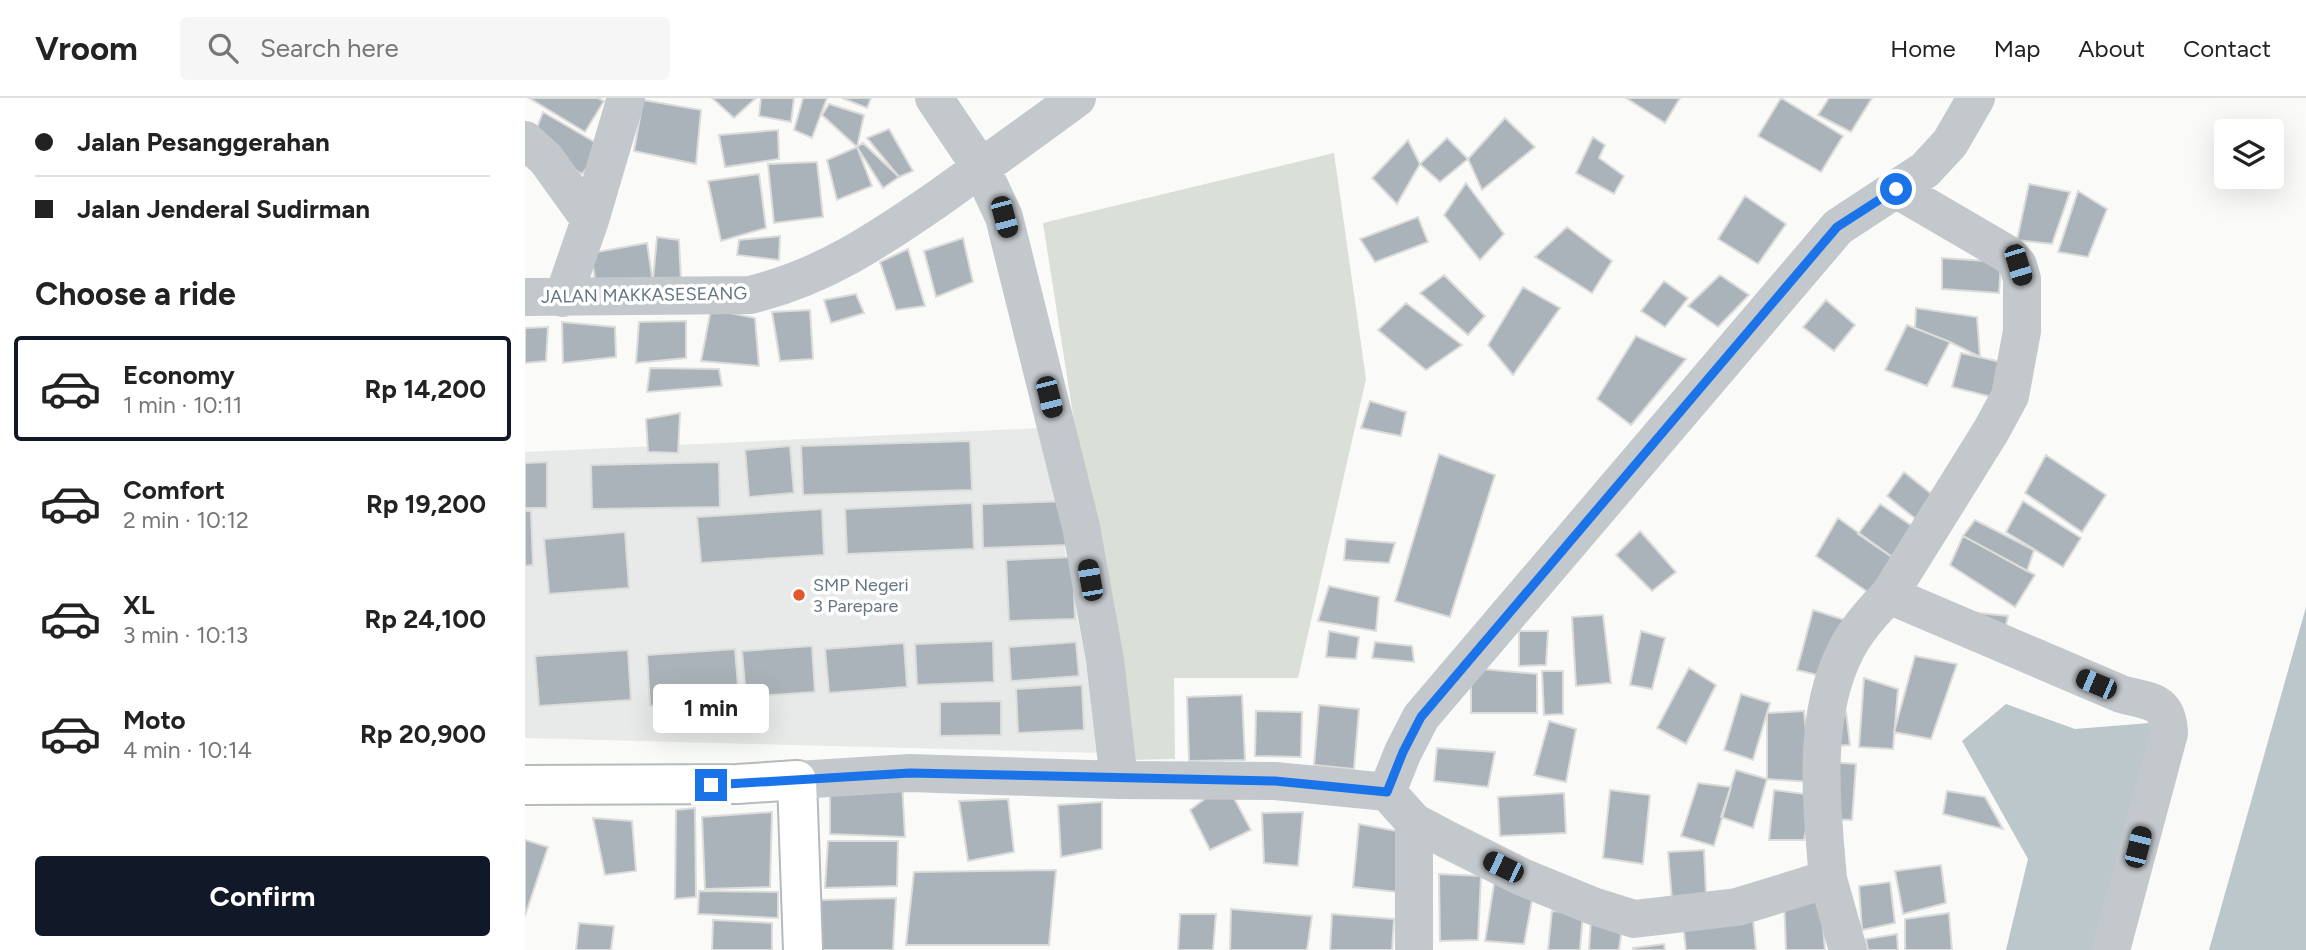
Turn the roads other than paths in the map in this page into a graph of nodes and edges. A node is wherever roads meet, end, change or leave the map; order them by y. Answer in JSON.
{"nodes":[{"id":1,"x":626,"y":98,"type":"edge"},
{"id":2,"x":934,"y":98,"type":"edge"},
{"id":3,"x":1077,"y":98,"type":"edge"},
{"id":4,"x":1976,"y":98,"type":"edge"},
{"id":5,"x":525,"y":140,"type":"edge"},
{"id":6,"x":981,"y":168,"type":"junction"},
{"id":7,"x":1896,"y":189,"type":"junction"},
{"id":8,"x":590,"y":220,"type":"junction"},
{"id":9,"x":525,"y":297,"type":"edge"},
{"id":10,"x":563,"y":298,"type":"junction"},
{"id":11,"x":1889,"y":595,"type":"junction"},
{"id":12,"x":797,"y":780,"type":"junction"},
{"id":13,"x":1119,"y":780,"type":"junction"},
{"id":14,"x":525,"y":785,"type":"edge"},
{"id":15,"x":1387,"y":792,"type":"junction"},
{"id":16,"x":1414,"y":822,"type":"junction"},
{"id":17,"x":1828,"y":879,"type":"junction"},
{"id":18,"x":803,"y":950,"type":"edge"},
{"id":19,"x":1414,"y":950,"type":"edge"},
{"id":20,"x":1848,"y":950,"type":"edge"},
{"id":21,"x":2111,"y":950,"type":"edge"}],
"edges":[{"from":1,"to":8,"type":"street"},
{"from":2,"to":6,"type":"street"},
{"from":3,"to":6,"type":"street","name":"JALAN MAKKASESEANG"},
{"from":4,"to":7,"type":"street"},
{"from":5,"to":8,"type":"street"},
{"from":6,"to":10,"type":"street","name":"JALAN MAKKASESEANG"},
{"from":6,"to":13,"type":"street"},
{"from":7,"to":11,"type":"street"},
{"from":7,"to":15,"type":"street"},
{"from":8,"to":10,"type":"street"},
{"from":9,"to":10,"type":"street","name":"JALAN MAKKASESEANG"},
{"from":11,"to":17,"type":"street"},
{"from":11,"to":21,"type":"street"},
{"from":12,"to":13,"type":"street"},
{"from":12,"to":14,"type":"main road"},
{"from":12,"to":18,"type":"main road"},
{"from":13,"to":15,"type":"street"},
{"from":15,"to":16,"type":"street"},
{"from":16,"to":17,"type":"street"},
{"from":16,"to":19,"type":"street"},
{"from":17,"to":20,"type":"street"}]}
